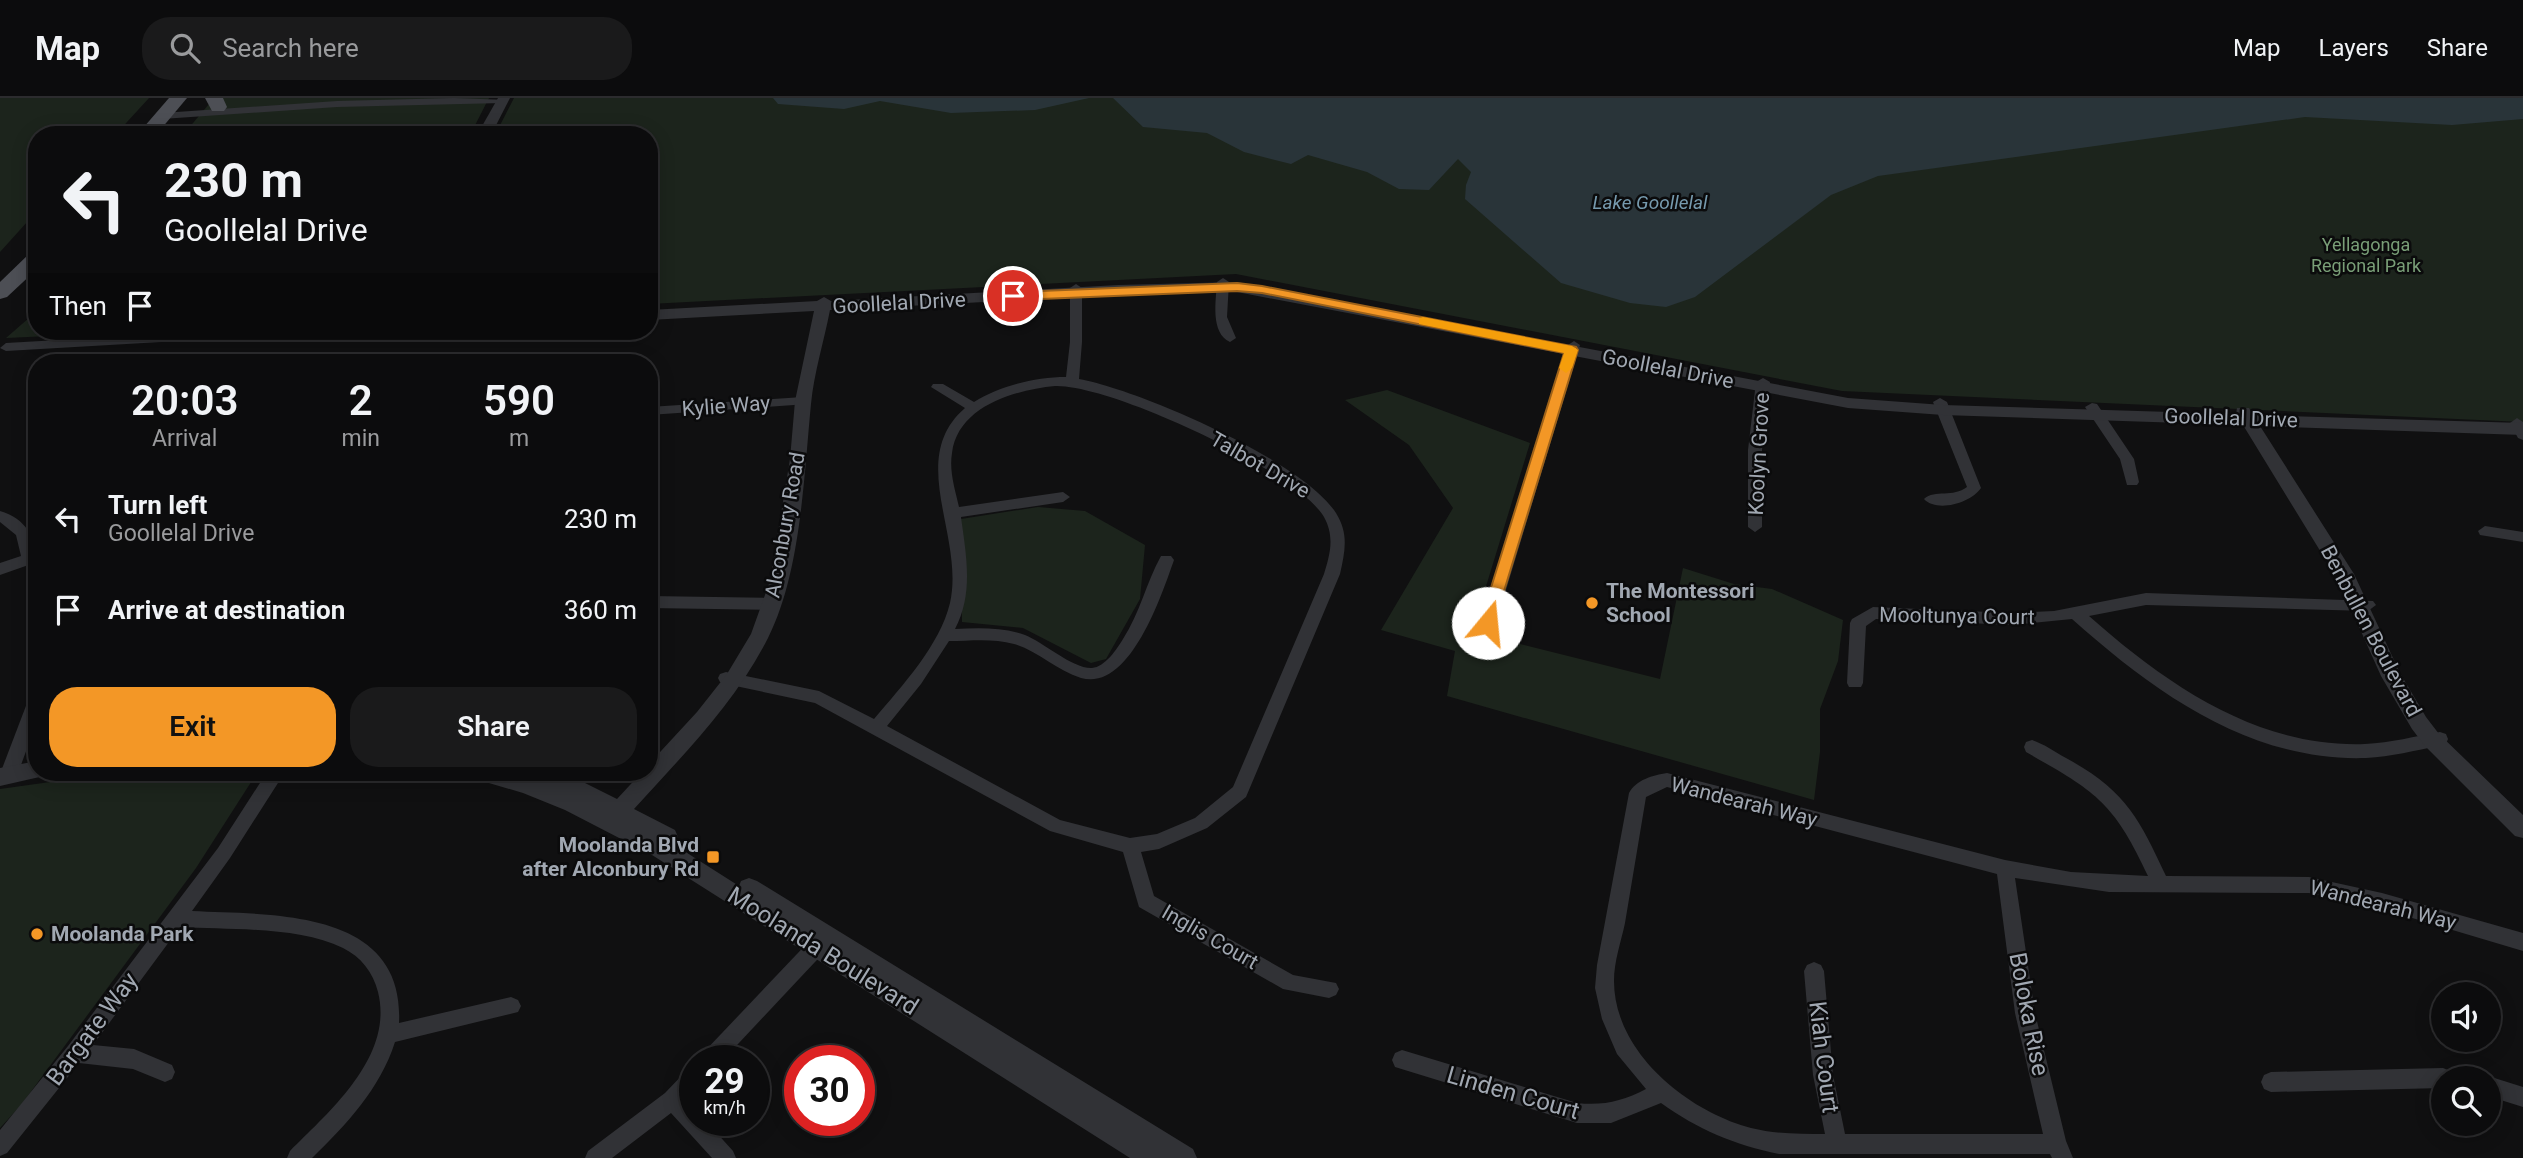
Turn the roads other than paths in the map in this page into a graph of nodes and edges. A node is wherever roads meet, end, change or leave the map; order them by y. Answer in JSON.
{"nodes":[{"id":1,"x":474,"y":99,"type":"edge"},
{"id":2,"x":503,"y":99,"type":"edge"},
{"id":3,"x":216,"y":103,"type":"edge"},
{"id":4,"x":271,"y":107,"type":"junction"},
{"id":5,"x":179,"y":108,"type":"edge"},
{"id":6,"x":157,"y":126,"type":"edge"},
{"id":7,"x":171,"y":126,"type":"edge"},
{"id":8,"x":489,"y":126,"type":"edge"},
{"id":9,"x":28,"y":266,"type":"edge"},
{"id":10,"x":1223,"y":284,"type":"junction"},
{"id":11,"x":28,"y":289,"type":"edge"},
{"id":12,"x":1076,"y":290,"type":"junction"},
{"id":13,"x":0,"y":293,"type":"edge"},
{"id":14,"x":818,"y":304,"type":"junction"},
{"id":15,"x":658,"y":309,"type":"edge"},
{"id":16,"x":0,"y":314,"type":"edge"},
{"id":17,"x":658,"y":314,"type":"edge"},
{"id":18,"x":1230,"y":338,"type":"dead end"},
{"id":19,"x":126,"y":340,"type":"edge"},
{"id":20,"x":6,"y":347,"type":"dead end"},
{"id":21,"x":1573,"y":347,"type":"junction"},
{"id":22,"x":1072,"y":381,"type":"junction"},
{"id":23,"x":1762,"y":385,"type":"junction"},
{"id":24,"x":938,"y":387,"type":"dead end"},
{"id":25,"x":799,"y":402,"type":"junction"},
{"id":26,"x":1941,"y":406,"type":"junction"},
{"id":27,"x":973,"y":407,"type":"junction"},
{"id":28,"x":658,"y":410,"type":"edge"},
{"id":29,"x":2094,"y":411,"type":"junction"},
{"id":30,"x":2250,"y":416,"type":"junction"},
{"id":31,"x":2521,"y":428,"type":"edge"},
{"id":32,"x":2132,"y":482,"type":"dead end"},
{"id":33,"x":1063,"y":497,"type":"dead end"},
{"id":34,"x":1931,"y":499,"type":"dead end"},
{"id":35,"x":953,"y":513,"type":"junction"},
{"id":36,"x":0,"y":516,"type":"edge"},
{"id":37,"x":1755,"y":527,"type":"dead end"},
{"id":38,"x":2485,"y":531,"type":"dead end"},
{"id":39,"x":2523,"y":537,"type":"edge"},
{"id":40,"x":28,"y":544,"type":"edge"},
{"id":41,"x":28,"y":559,"type":"edge"},
{"id":42,"x":1166,"y":560,"type":"dead end"},
{"id":43,"x":0,"y":569,"type":"edge"},
{"id":44,"x":658,"y":602,"type":"edge"},
{"id":45,"x":768,"y":604,"type":"junction"},
{"id":46,"x":2364,"y":605,"type":"junction"},
{"id":47,"x":2075,"y":613,"type":"junction"},
{"id":48,"x":1488,"y":623,"type":"dead end"},
{"id":49,"x":943,"y":635,"type":"junction"},
{"id":50,"x":730,"y":678,"type":"junction"},
{"id":51,"x":1855,"y":683,"type":"dead end"},
{"id":52,"x":28,"y":719,"type":"edge"},
{"id":53,"x":877,"y":727,"type":"junction"},
{"id":54,"x":2436,"y":740,"type":"junction"},
{"id":55,"x":2032,"y":747,"type":"dead end"},
{"id":56,"x":658,"y":758,"type":"edge"},
{"id":57,"x":28,"y":764,"type":"edge"},
{"id":58,"x":658,"y":765,"type":"edge"},
{"id":59,"x":28,"y":771,"type":"edge"},
{"id":60,"x":5,"y":772,"type":"edge"},
{"id":61,"x":270,"y":781,"type":"edge"},
{"id":62,"x":507,"y":781,"type":"edge"},
{"id":63,"x":554,"y":781,"type":"edge"},
{"id":64,"x":638,"y":781,"type":"edge"},
{"id":65,"x":642,"y":781,"type":"edge"},
{"id":66,"x":611,"y":813,"type":"junction"},
{"id":67,"x":2523,"y":819,"type":"edge"},
{"id":68,"x":2523,"y":829,"type":"edge"},
{"id":69,"x":1130,"y":846,"type":"junction"},
{"id":70,"x":2005,"y":868,"type":"junction"},
{"id":71,"x":2160,"y":882,"type":"junction"},
{"id":72,"x":174,"y":918,"type":"junction"},
{"id":73,"x":822,"y":941,"type":"junction"},
{"id":74,"x":2523,"y":942,"type":"edge"},
{"id":75,"x":1814,"y":971,"type":"dead end"},
{"id":76,"x":1329,"y":989,"type":"dead end"},
{"id":77,"x":511,"y":1006,"type":"dead end"},
{"id":78,"x":386,"y":1035,"type":"junction"},
{"id":79,"x":724,"y":1045,"type":"edge"},
{"id":80,"x":75,"y":1053,"type":"junction"},
{"id":81,"x":1402,"y":1060,"type":"dead end"},
{"id":82,"x":165,"y":1072,"type":"dead end"},
{"id":83,"x":2431,"y":1078,"type":"edge"},
{"id":84,"x":2271,"y":1082,"type":"dead end"},
{"id":85,"x":2501,"y":1090,"type":"edge"},
{"id":86,"x":1661,"y":1092,"type":"junction"},
{"id":87,"x":679,"y":1093,"type":"edge"},
{"id":88,"x":2523,"y":1097,"type":"edge"},
{"id":89,"x":672,"y":1100,"type":"junction"},
{"id":90,"x":1837,"y":1143,"type":"junction"},
{"id":91,"x":0,"y":1146,"type":"edge"},
{"id":92,"x":2060,"y":1151,"type":"edge"},
{"id":93,"x":297,"y":1158,"type":"edge"},
{"id":94,"x":595,"y":1158,"type":"edge"},
{"id":95,"x":726,"y":1158,"type":"edge"},
{"id":96,"x":1153,"y":1158,"type":"edge"},
{"id":97,"x":1184,"y":1158,"type":"edge"}],
"edges":[{"from":1,"to":2,"type":"street"},
{"from":1,"to":4,"type":"street"},
{"from":2,"to":8,"type":"street"},
{"from":3,"to":4,"type":"street"},
{"from":3,"to":5,"type":"street"},
{"from":4,"to":5,"type":"street"},
{"from":5,"to":6,"type":"main road"},
{"from":5,"to":7,"type":"main road"},
{"from":9,"to":13,"type":"main road"},
{"from":10,"to":12,"type":"street","name":"Goollelal Drive"},
{"from":10,"to":18,"type":"street"},
{"from":10,"to":21,"type":"street","name":"Goollelal Drive"},
{"from":11,"to":16,"type":"main road"},
{"from":12,"to":14,"type":"street","name":"Goollelal Drive"},
{"from":12,"to":22,"type":"street"},
{"from":14,"to":15,"type":"street","name":"Goollelal Drive"},
{"from":14,"to":17,"type":"street","name":"Goollelal Drive"},
{"from":14,"to":25,"type":"street","name":"Alconbury Road"},
{"from":19,"to":20,"type":"street"},
{"from":21,"to":23,"type":"street","name":"Goollelal Drive"},
{"from":21,"to":48,"type":"street"},
{"from":22,"to":27,"type":"street","name":"Talbot Drive"},
{"from":22,"to":69,"type":"street","name":"Talbot Drive"},
{"from":23,"to":26,"type":"street","name":"Goollelal Drive"},
{"from":23,"to":37,"type":"street","name":"Koolyn Grove"},
{"from":24,"to":27,"type":"street"},
{"from":25,"to":28,"type":"street","name":"Kylie Way"},
{"from":25,"to":45,"type":"street","name":"Alconbury Road"},
{"from":26,"to":29,"type":"street","name":"Goollelal Drive"},
{"from":26,"to":34,"type":"street"},
{"from":27,"to":35,"type":"street","name":"Talbot Drive"},
{"from":29,"to":30,"type":"street","name":"Goollelal Drive"},
{"from":29,"to":32,"type":"street"},
{"from":30,"to":31,"type":"street","name":"Goollelal Drive"},
{"from":30,"to":46,"type":"street","name":"Benbullen Boulevard"},
{"from":33,"to":35,"type":"street"},
{"from":35,"to":49,"type":"street","name":"Talbot Drive"},
{"from":36,"to":40,"type":"street"},
{"from":38,"to":39,"type":"street"},
{"from":41,"to":43,"type":"street"},
{"from":42,"to":49,"type":"street"},
{"from":44,"to":45,"type":"street"},
{"from":45,"to":50,"type":"street","name":"Alconbury Road"},
{"from":46,"to":47,"type":"street","name":"Mooltunya Court"},
{"from":46,"to":54,"type":"street","name":"Benbullen Boulevard"},
{"from":47,"to":51,"type":"street","name":"Mooltunya Court"},
{"from":47,"to":54,"type":"street"},
{"from":49,"to":53,"type":"street","name":"Talbot Drive"},
{"from":50,"to":53,"type":"street","name":"Talbot Drive"},
{"from":50,"to":56,"type":"street","name":"Alconbury Road"},
{"from":50,"to":58,"type":"street","name":"Alconbury Road"},
{"from":52,"to":60,"type":"street"},
{"from":53,"to":69,"type":"street","name":"Talbot Drive"},
{"from":54,"to":67,"type":"street","name":"Benbullen Boulevard"},
{"from":54,"to":68,"type":"street","name":"Benbullen Boulevard"},
{"from":55,"to":71,"type":"street"},
{"from":57,"to":60,"type":"street"},
{"from":59,"to":60,"type":"street"},
{"from":61,"to":72,"type":"street","name":"Bargate Way"},
{"from":62,"to":66,"type":"street","name":"Moolanda Boulevard"},
{"from":63,"to":66,"type":"street","name":"Moolanda Boulevard"},
{"from":64,"to":66,"type":"street"},
{"from":65,"to":66,"type":"street","name":"Alconbury Road"},
{"from":66,"to":73,"type":"street","name":"Moolanda Boulevard"},
{"from":69,"to":76,"type":"street","name":"Inglis Court"},
{"from":70,"to":71,"type":"street","name":"Wandearah Way"},
{"from":70,"to":86,"type":"street","name":"Wandearah Way"},
{"from":70,"to":92,"type":"street","name":"Boloka Rise"},
{"from":71,"to":74,"type":"street","name":"Wandearah Way"},
{"from":72,"to":78,"type":"street"},
{"from":72,"to":80,"type":"street","name":"Bargate Way"},
{"from":73,"to":79,"type":"street"},
{"from":73,"to":96,"type":"street","name":"Moolanda Boulevard"},
{"from":73,"to":97,"type":"street","name":"Moolanda Boulevard"},
{"from":75,"to":90,"type":"street","name":"Kiah Court"},
{"from":77,"to":78,"type":"street"},
{"from":78,"to":93,"type":"street"},
{"from":80,"to":82,"type":"street"},
{"from":80,"to":91,"type":"street","name":"Bargate Way"},
{"from":81,"to":86,"type":"street","name":"Linden Court"},
{"from":83,"to":84,"type":"street"},
{"from":85,"to":88,"type":"street"},
{"from":86,"to":90,"type":"street","name":"Wandearah Way"},
{"from":87,"to":89,"type":"street"},
{"from":89,"to":94,"type":"street"},
{"from":89,"to":95,"type":"street"},
{"from":90,"to":92,"type":"street","name":"Wandearah Way"}]}
